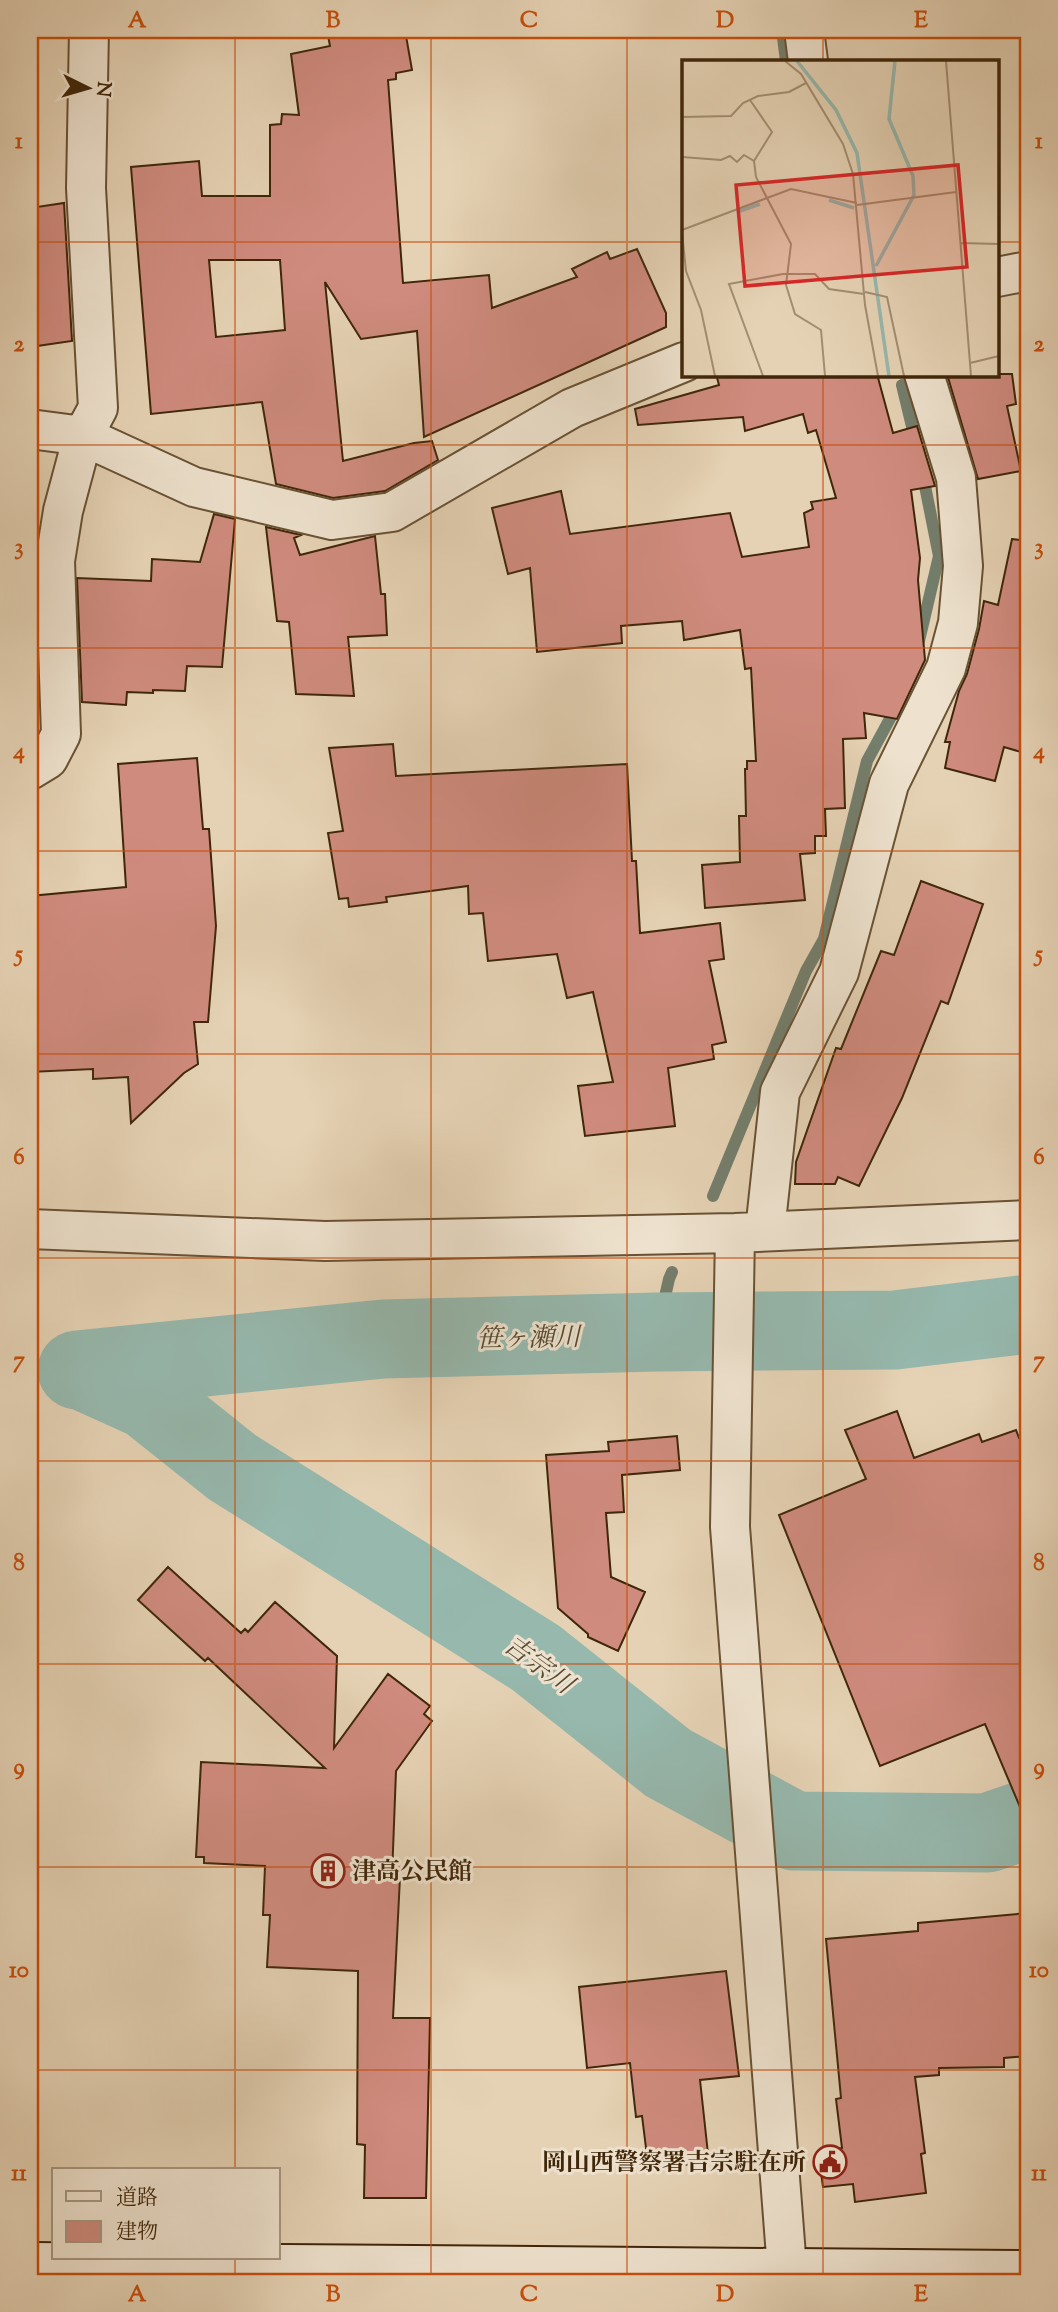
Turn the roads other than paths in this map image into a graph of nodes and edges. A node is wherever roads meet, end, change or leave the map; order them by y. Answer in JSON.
{"nodes":[{"id":1,"x":89,"y":30,"type":"edge"},
{"id":2,"x":804,"y":30,"type":"edge"},
{"id":3,"x":808,"y":60,"type":"edge"},
{"id":4,"x":1028,"y":271,"type":"edge"},
{"id":5,"x":998,"y":277,"type":"edge"},
{"id":6,"x":682,"y":363,"type":"edge"},
{"id":7,"x":925,"y":376,"type":"edge"},
{"id":8,"x":30,"y":429,"type":"edge"},
{"id":9,"x":83,"y":436,"type":"junction"},
{"id":10,"x":30,"y":770,"type":"edge"},
{"id":11,"x":1028,"y":1220,"type":"edge"},
{"id":12,"x":30,"y":1229,"type":"edge"},
{"id":13,"x":750,"y":1232,"type":"junction"},
{"id":14,"x":30,"y":2262,"type":"edge"},
{"id":15,"x":787,"y":2269,"type":"junction"},
{"id":16,"x":1028,"y":2270,"type":"edge"},
{"id":17,"x":253,"y":2273,"type":"edge"}],
"edges":[{"from":1,"to":9,"type":"street"},
{"from":2,"to":3,"type":"street"},
{"from":4,"to":5,"type":"street"},
{"from":6,"to":9,"type":"street"},
{"from":7,"to":13,"type":"street"},
{"from":8,"to":9,"type":"street"},
{"from":9,"to":10,"type":"street"},
{"from":11,"to":13,"type":"street"},
{"from":12,"to":13,"type":"street"},
{"from":13,"to":15,"type":"street"},
{"from":14,"to":17,"type":"street"},
{"from":15,"to":16,"type":"street"},
{"from":15,"to":17,"type":"street"}]}
